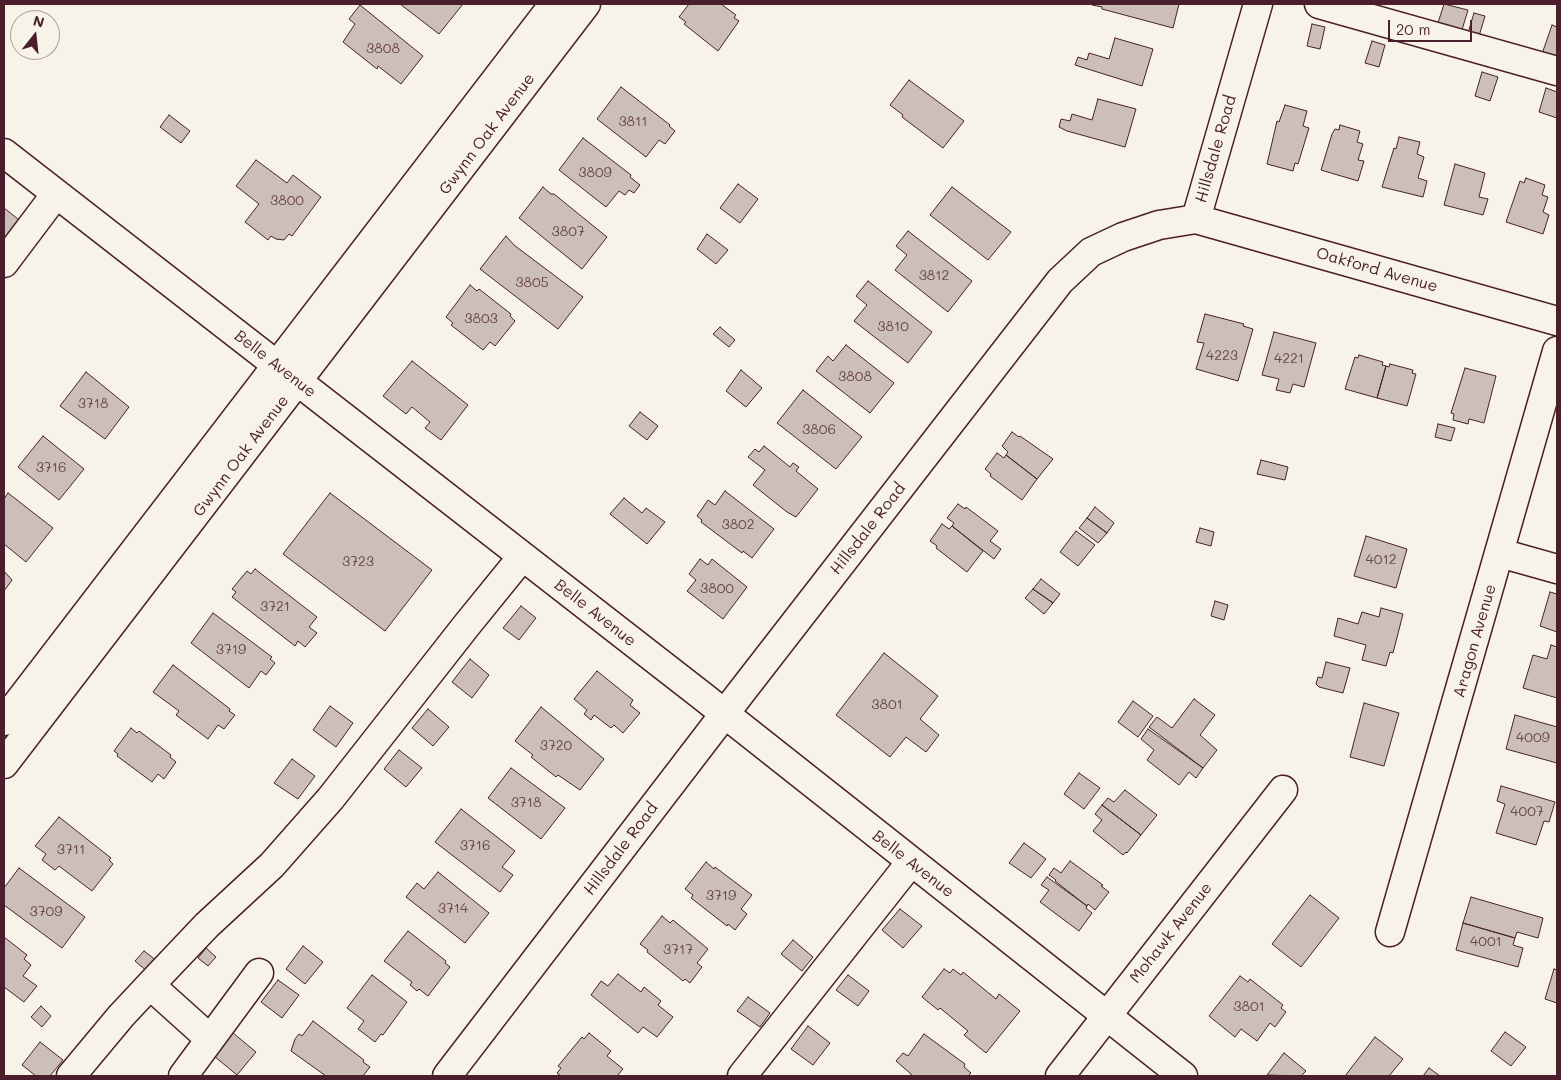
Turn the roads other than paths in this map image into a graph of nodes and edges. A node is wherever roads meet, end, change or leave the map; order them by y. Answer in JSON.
{"nodes":[{"id":1,"x":554,"y":4,"type":"edge"},
{"id":2,"x":586,"y":4,"type":"edge"},
{"id":3,"x":1258,"y":4,"type":"edge"},
{"id":4,"x":1319,"y":4,"type":"edge"},
{"id":5,"x":1557,"y":70,"type":"edge"},
{"id":6,"x":4,"y":153,"type":"edge"},
{"id":7,"x":56,"y":194,"type":"junction"},
{"id":8,"x":1196,"y":219,"type":"junction"},
{"id":9,"x":4,"y":263,"type":"edge"},
{"id":10,"x":1557,"y":321,"type":"edge"},
{"id":11,"x":1557,"y":351,"type":"edge"},
{"id":12,"x":287,"y":374,"type":"junction"},
{"id":13,"x":1500,"y":553,"type":"junction"},
{"id":14,"x":522,"y":557,"type":"junction"},
{"id":15,"x":1557,"y":569,"type":"edge"},
{"id":16,"x":724,"y":714,"type":"junction"},
{"id":17,"x":4,"y":722,"type":"edge"},
{"id":18,"x":4,"y":764,"type":"edge"},
{"id":19,"x":1283,"y":790,"type":"dead end"},
{"id":20,"x":911,"y":862,"type":"junction"},
{"id":21,"x":1390,"y":932,"type":"dead end"},
{"id":22,"x":258,"y":973,"type":"dead end"},
{"id":23,"x":150,"y":985,"type":"junction"},
{"id":24,"x":1106,"y":1016,"type":"junction"},
{"id":25,"x":210,"y":1039,"type":"junction"},
{"id":26,"x":71,"y":1076,"type":"edge"},
{"id":27,"x":183,"y":1076,"type":"edge"},
{"id":28,"x":447,"y":1076,"type":"edge"},
{"id":29,"x":742,"y":1076,"type":"edge"},
{"id":30,"x":1060,"y":1076,"type":"edge"},
{"id":31,"x":1183,"y":1076,"type":"edge"}],
"edges":[{"from":1,"to":12,"type":"street","name":"Gwynn Oak Avenue"},
{"from":2,"to":12,"type":"street","name":"Gwynn Oak Avenue"},
{"from":3,"to":8,"type":"street","name":"Hillsdale Road"},
{"from":4,"to":5,"type":"street"},
{"from":6,"to":7,"type":"street","name":"Belle Avenue"},
{"from":7,"to":9,"type":"street"},
{"from":7,"to":12,"type":"street","name":"Belle Avenue"},
{"from":8,"to":10,"type":"street","name":"Oakford Avenue"},
{"from":8,"to":16,"type":"street","name":"Hillsdale Road"},
{"from":11,"to":13,"type":"street","name":"Aragon Avenue"},
{"from":12,"to":14,"type":"street","name":"Belle Avenue"},
{"from":12,"to":17,"type":"street","name":"Gwynn Oak Avenue"},
{"from":12,"to":18,"type":"street","name":"Gwynn Oak Avenue"},
{"from":13,"to":15,"type":"street"},
{"from":13,"to":21,"type":"street","name":"Aragon Avenue"},
{"from":14,"to":16,"type":"street","name":"Belle Avenue"},
{"from":14,"to":23,"type":"street"},
{"from":16,"to":20,"type":"street","name":"Belle Avenue"},
{"from":16,"to":28,"type":"street","name":"Hillsdale Road"},
{"from":19,"to":24,"type":"street","name":"Mohawk Avenue"},
{"from":20,"to":24,"type":"street","name":"Belle Avenue"},
{"from":20,"to":29,"type":"street"},
{"from":22,"to":25,"type":"street"},
{"from":23,"to":25,"type":"street"},
{"from":23,"to":26,"type":"street"},
{"from":24,"to":30,"type":"street","name":"Mohawk Avenue"},
{"from":24,"to":31,"type":"street","name":"Belle Avenue"},
{"from":25,"to":27,"type":"street"}]}
